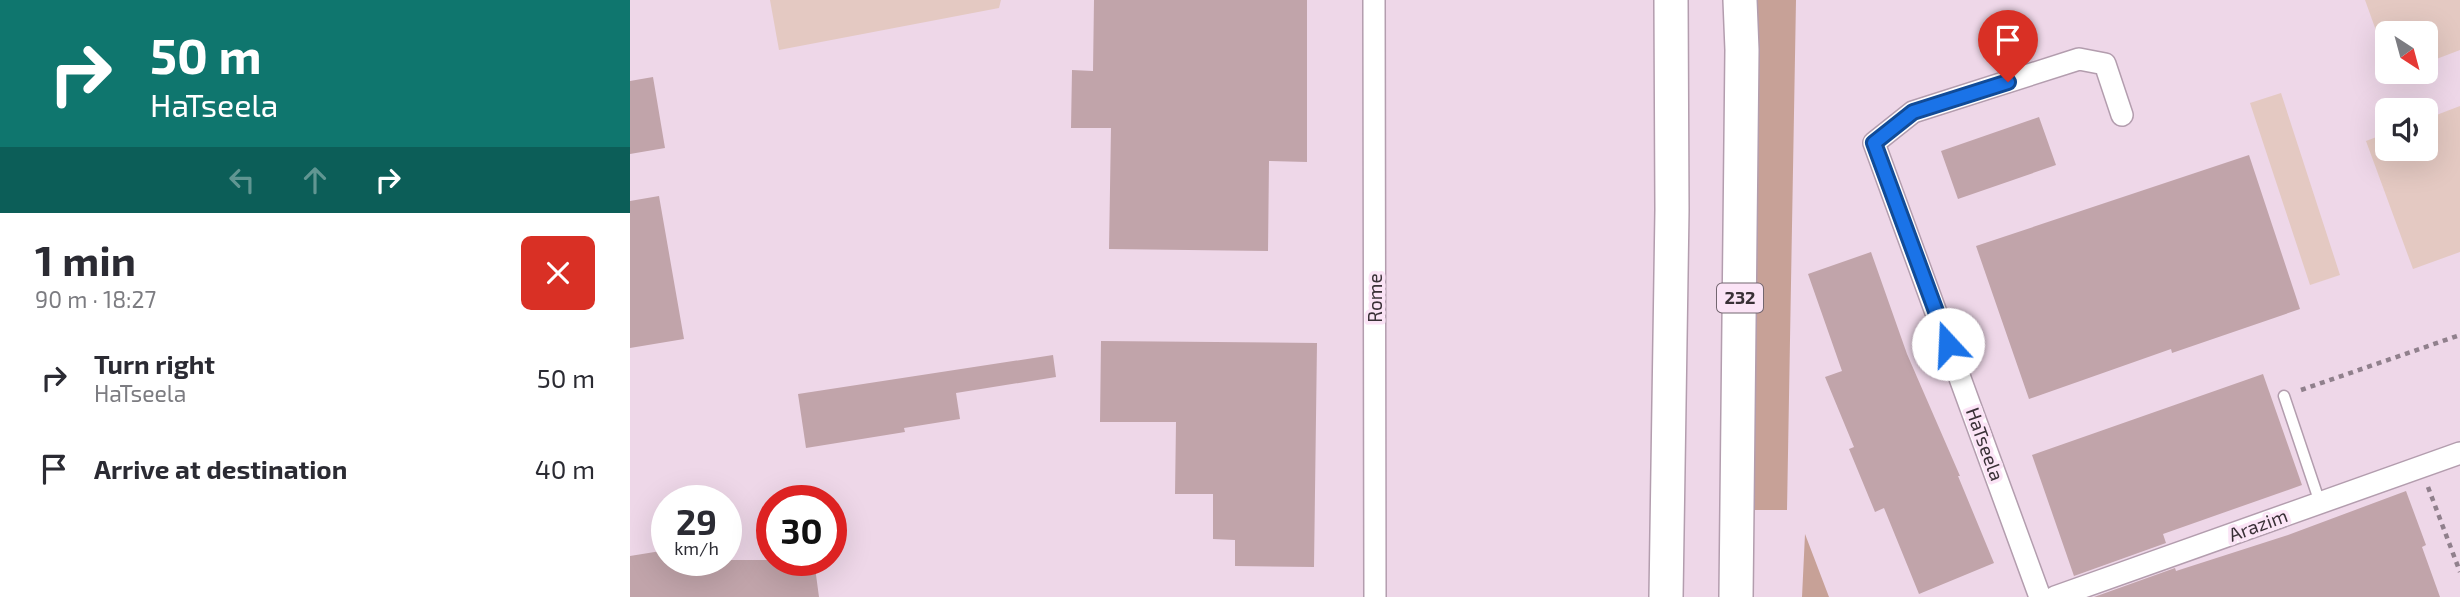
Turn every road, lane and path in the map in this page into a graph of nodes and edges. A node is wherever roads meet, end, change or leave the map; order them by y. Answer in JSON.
{"nodes":[{"id":1,"x":1374,"y":0,"type":"edge"},
{"id":2,"x":1671,"y":0,"type":"edge"},
{"id":3,"x":1740,"y":0,"type":"edge"},
{"id":4,"x":2122,"y":115,"type":"dead end"},
{"id":5,"x":2460,"y":335,"type":"edge"},
{"id":6,"x":2284,"y":396,"type":"joint"},
{"id":7,"x":2460,"y":453,"type":"edge"},
{"id":8,"x":2420,"y":468,"type":"junction"},
{"id":9,"x":2320,"y":503,"type":"junction"},
{"id":10,"x":2460,"y":572,"type":"edge"},
{"id":11,"x":1375,"y":597,"type":"edge"},
{"id":12,"x":1666,"y":597,"type":"edge"},
{"id":13,"x":1736,"y":597,"type":"edge"},
{"id":14,"x":2040,"y":597,"type":"edge"},
{"id":15,"x":2055,"y":597,"type":"edge"}],
"edges":[{"from":1,"to":11,"type":"street","name":"Rome"},
{"from":2,"to":12,"type":"main road"},
{"from":3,"to":13,"type":"main road","number":"232"},
{"from":4,"to":14,"type":"street","name":"HaTseela"},
{"from":5,"to":6,"type":"path"},
{"from":6,"to":9,"type":"lane"},
{"from":7,"to":8,"type":"street","name":"Arazim"},
{"from":8,"to":9,"type":"street","name":"Arazim"},
{"from":8,"to":10,"type":"path"},
{"from":9,"to":15,"type":"street","name":"Arazim"}]}
